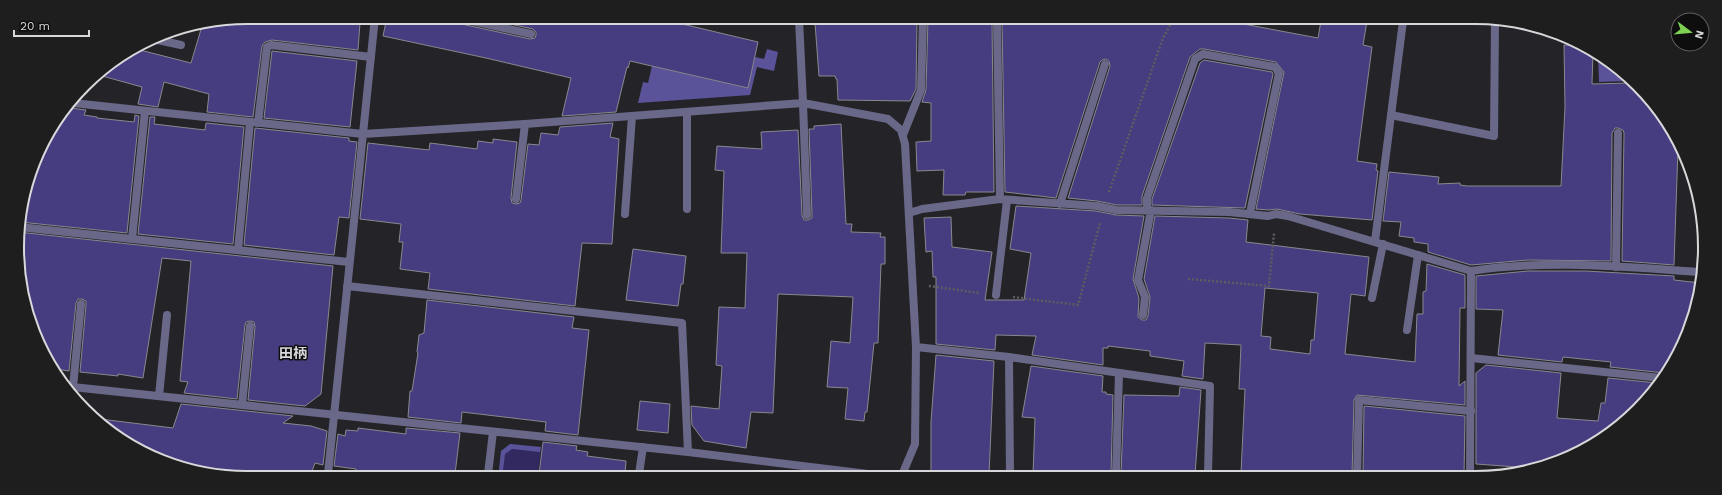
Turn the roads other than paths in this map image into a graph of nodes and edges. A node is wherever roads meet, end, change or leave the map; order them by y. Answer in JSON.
{"nodes":[{"id":1,"x":374,"y":24,"type":"edge"},
{"id":2,"x":486,"y":24,"type":"edge"},
{"id":3,"x":799,"y":24,"type":"edge"},
{"id":4,"x":923,"y":24,"type":"edge"},
{"id":5,"x":997,"y":24,"type":"edge"},
{"id":6,"x":1404,"y":24,"type":"edge"},
{"id":7,"x":1495,"y":25,"type":"edge"},
{"id":8,"x":532,"y":34,"type":"dead end"},
{"id":9,"x":162,"y":41,"type":"edge"},
{"id":10,"x":181,"y":45,"type":"dead end"},
{"id":11,"x":371,"y":57,"type":"junction"},
{"id":12,"x":1105,"y":64,"type":"dead end"},
{"id":13,"x":76,"y":103,"type":"edge"},
{"id":14,"x":803,"y":103,"type":"junction"},
{"id":15,"x":145,"y":111,"type":"junction"},
{"id":16,"x":687,"y":112,"type":"junction"},
{"id":17,"x":1391,"y":115,"type":"junction"},
{"id":18,"x":632,"y":116,"type":"junction"},
{"id":19,"x":254,"y":123,"type":"junction"},
{"id":20,"x":525,"y":124,"type":"junction"},
{"id":21,"x":1618,"y":133,"type":"dead end"},
{"id":22,"x":363,"y":134,"type":"junction"},
{"id":23,"x":903,"y":135,"type":"junction"},
{"id":24,"x":516,"y":199,"type":"dead end"},
{"id":25,"x":1003,"y":200,"type":"junction"},
{"id":26,"x":1060,"y":204,"type":"junction"},
{"id":27,"x":687,"y":208,"type":"dead end"},
{"id":28,"x":1149,"y":210,"type":"junction"},
{"id":29,"x":909,"y":213,"type":"junction"},
{"id":30,"x":1250,"y":213,"type":"junction"},
{"id":31,"x":625,"y":214,"type":"dead end"},
{"id":32,"x":808,"y":215,"type":"dead end"},
{"id":33,"x":25,"y":228,"type":"edge"},
{"id":34,"x":132,"y":239,"type":"junction"},
{"id":35,"x":1379,"y":243,"type":"junction"},
{"id":36,"x":238,"y":250,"type":"junction"},
{"id":37,"x":1418,"y":255,"type":"junction"},
{"id":38,"x":350,"y":262,"type":"junction"},
{"id":39,"x":1616,"y":267,"type":"junction"},
{"id":40,"x":1471,"y":271,"type":"junction"},
{"id":41,"x":1697,"y":272,"type":"edge"},
{"id":42,"x":347,"y":286,"type":"junction"},
{"id":43,"x":996,"y":295,"type":"road end"},
{"id":44,"x":1372,"y":298,"type":"dead end"},
{"id":45,"x":81,"y":304,"type":"dead end"},
{"id":46,"x":167,"y":315,"type":"dead end"},
{"id":47,"x":1143,"y":315,"type":"dead end"},
{"id":48,"x":250,"y":326,"type":"dead end"},
{"id":49,"x":1407,"y":330,"type":"dead end"},
{"id":50,"x":916,"y":347,"type":"junction"},
{"id":51,"x":1009,"y":357,"type":"junction"},
{"id":52,"x":1471,"y":358,"type":"junction"},
{"id":53,"x":1119,"y":373,"type":"junction"},
{"id":54,"x":1656,"y":378,"type":"edge"},
{"id":55,"x":73,"y":386,"type":"joint"},
{"id":56,"x":159,"y":396,"type":"junction"},
{"id":57,"x":242,"y":405,"type":"junction"},
{"id":58,"x":1471,"y":411,"type":"junction"},
{"id":59,"x":334,"y":414,"type":"junction"},
{"id":60,"x":493,"y":432,"type":"junction"},
{"id":61,"x":643,"y":447,"type":"junction"},
{"id":62,"x":688,"y":452,"type":"junction"},
{"id":63,"x":328,"y":471,"type":"edge"},
{"id":64,"x":488,"y":471,"type":"edge"},
{"id":65,"x":639,"y":471,"type":"edge"},
{"id":66,"x":843,"y":471,"type":"edge"},
{"id":67,"x":904,"y":471,"type":"edge"},
{"id":68,"x":1010,"y":471,"type":"edge"},
{"id":69,"x":1116,"y":471,"type":"edge"},
{"id":70,"x":1208,"y":471,"type":"edge"},
{"id":71,"x":1357,"y":471,"type":"edge"},
{"id":72,"x":1470,"y":471,"type":"edge"}],
"edges":[{"from":1,"to":11,"type":"street"},
{"from":2,"to":8,"type":"street"},
{"from":3,"to":14,"type":"street"},
{"from":4,"to":23,"type":"street"},
{"from":5,"to":25,"type":"street"},
{"from":6,"to":17,"type":"street"},
{"from":7,"to":17,"type":"street"},
{"from":9,"to":10,"type":"street"},
{"from":11,"to":19,"type":"street"},
{"from":11,"to":22,"type":"street"},
{"from":12,"to":26,"type":"street"},
{"from":13,"to":15,"type":"street"},
{"from":14,"to":16,"type":"street"},
{"from":14,"to":23,"type":"street"},
{"from":14,"to":32,"type":"street"},
{"from":15,"to":19,"type":"street"},
{"from":15,"to":34,"type":"street"},
{"from":16,"to":18,"type":"street"},
{"from":16,"to":27,"type":"street"},
{"from":17,"to":35,"type":"street"},
{"from":18,"to":20,"type":"street"},
{"from":18,"to":31,"type":"street"},
{"from":19,"to":22,"type":"street"},
{"from":19,"to":36,"type":"street"},
{"from":20,"to":22,"type":"street"},
{"from":20,"to":24,"type":"street"},
{"from":21,"to":39,"type":"street"},
{"from":22,"to":38,"type":"street"},
{"from":23,"to":29,"type":"street"},
{"from":25,"to":26,"type":"street"},
{"from":25,"to":29,"type":"street"},
{"from":25,"to":43,"type":"street"},
{"from":26,"to":28,"type":"street"},
{"from":28,"to":30,"type":"street"},
{"from":28,"to":30,"type":"street"},
{"from":28,"to":47,"type":"street"},
{"from":29,"to":50,"type":"street"},
{"from":30,"to":35,"type":"street"},
{"from":33,"to":34,"type":"street"},
{"from":34,"to":36,"type":"street"},
{"from":35,"to":37,"type":"street"},
{"from":35,"to":44,"type":"street"},
{"from":36,"to":38,"type":"street"},
{"from":37,"to":40,"type":"street"},
{"from":37,"to":49,"type":"street"},
{"from":38,"to":42,"type":"street"},
{"from":39,"to":40,"type":"street"},
{"from":39,"to":41,"type":"street"},
{"from":40,"to":52,"type":"street"},
{"from":42,"to":59,"type":"street"},
{"from":42,"to":62,"type":"street"},
{"from":45,"to":55,"type":"street"},
{"from":46,"to":56,"type":"street"},
{"from":48,"to":57,"type":"street"},
{"from":50,"to":51,"type":"street"},
{"from":50,"to":67,"type":"street"},
{"from":51,"to":53,"type":"street"},
{"from":51,"to":68,"type":"street"},
{"from":52,"to":54,"type":"street"},
{"from":52,"to":58,"type":"street"},
{"from":53,"to":69,"type":"street"},
{"from":53,"to":70,"type":"street"},
{"from":55,"to":56,"type":"street"},
{"from":56,"to":57,"type":"street"},
{"from":57,"to":59,"type":"street"},
{"from":58,"to":71,"type":"street"},
{"from":58,"to":72,"type":"street"},
{"from":59,"to":60,"type":"street"},
{"from":59,"to":63,"type":"street"},
{"from":60,"to":61,"type":"street"},
{"from":60,"to":64,"type":"street"},
{"from":61,"to":62,"type":"street"},
{"from":61,"to":65,"type":"street"},
{"from":62,"to":66,"type":"street"}]}
